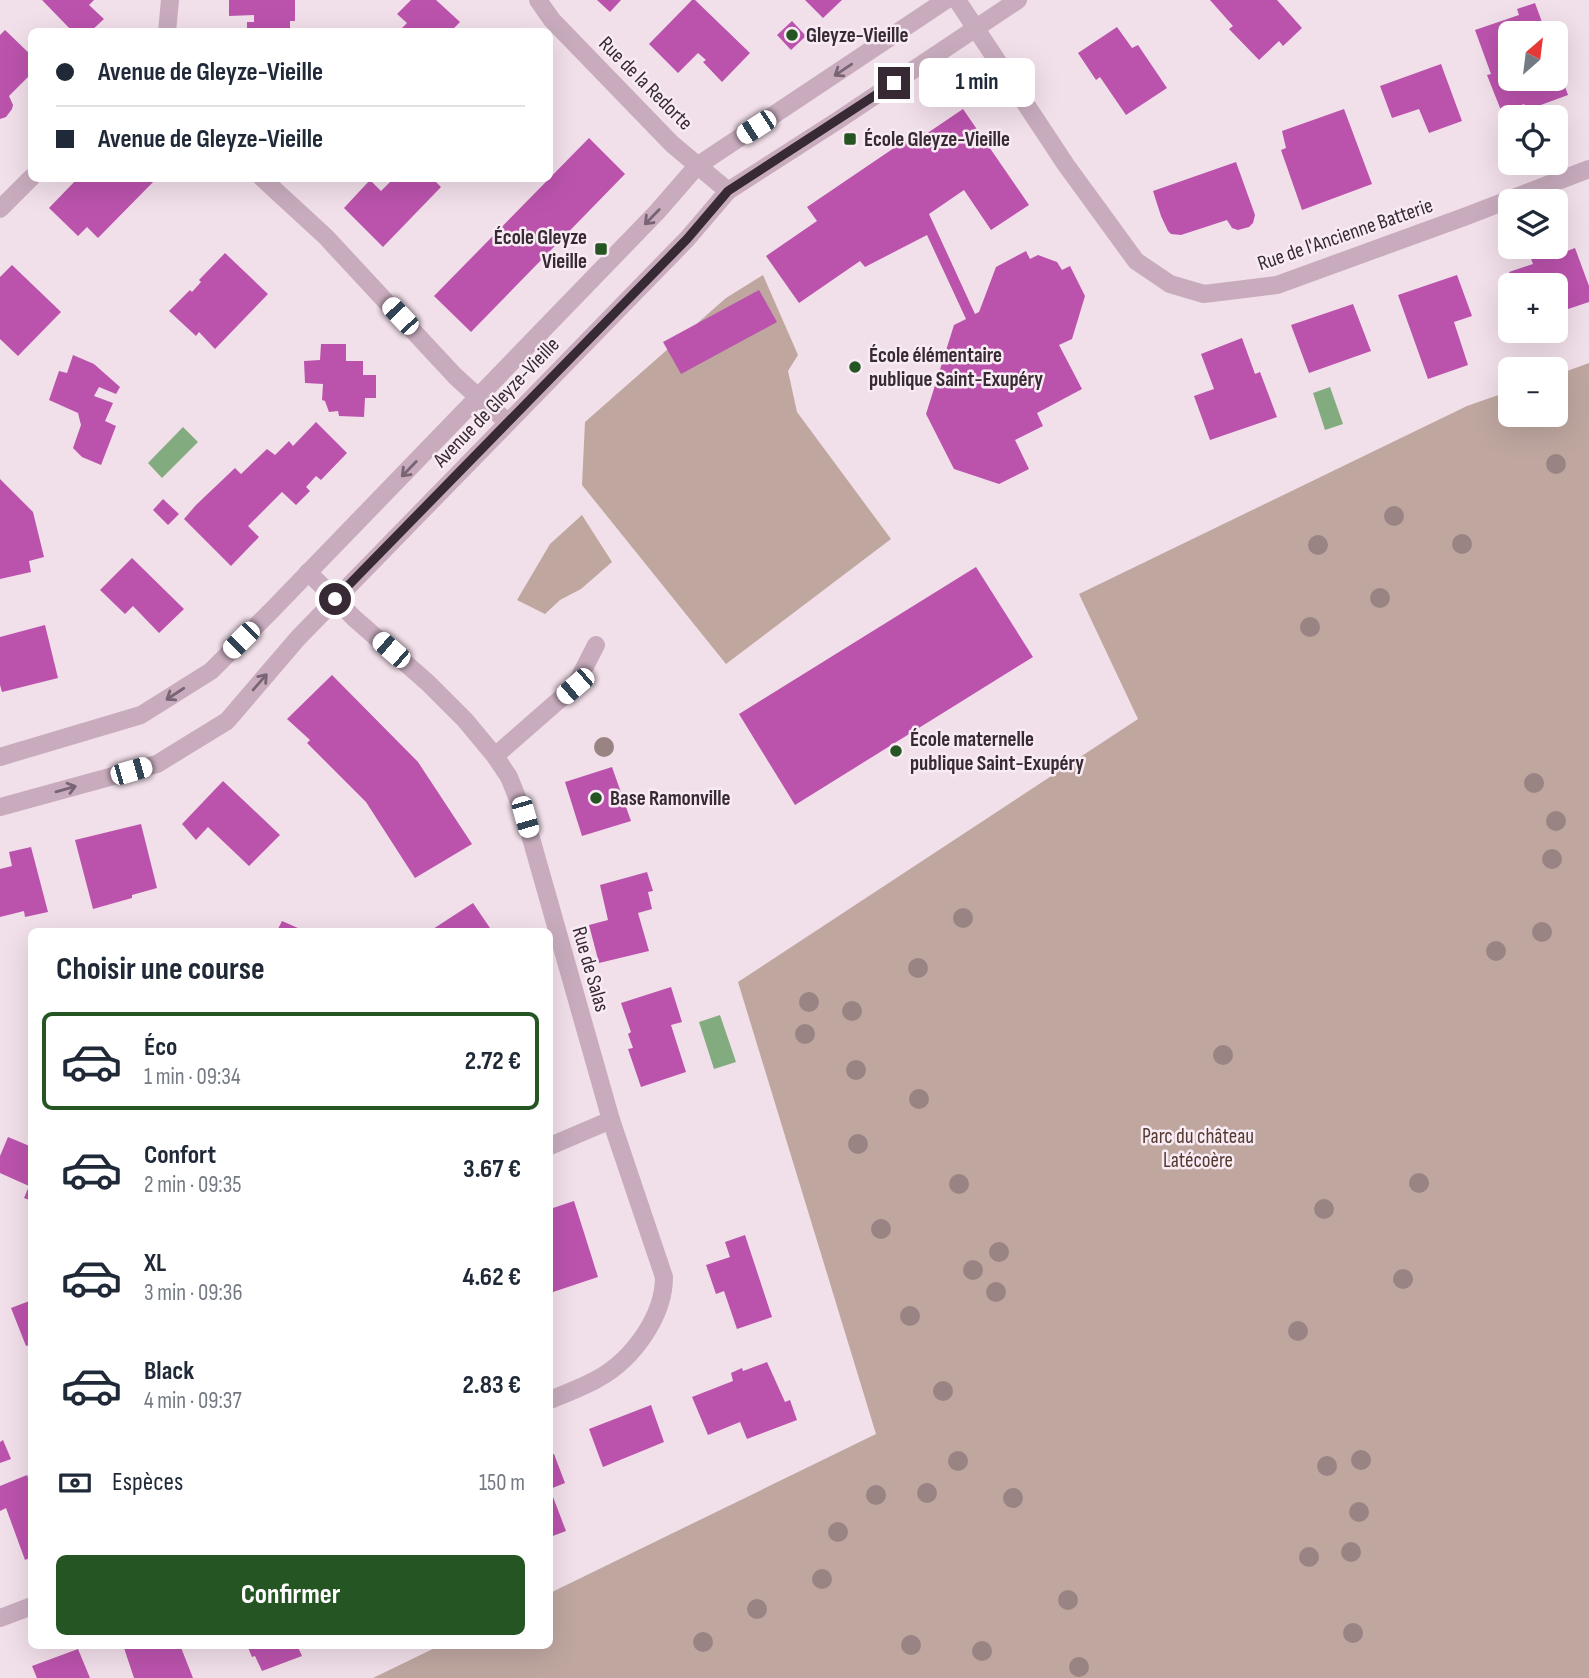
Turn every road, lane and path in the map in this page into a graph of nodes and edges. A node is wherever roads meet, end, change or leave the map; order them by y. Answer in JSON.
{"nodes":[{"id":1,"x":170,"y":0,"type":"edge"},
{"id":2,"x":538,"y":0,"type":"edge"},
{"id":3,"x":946,"y":0,"type":"edge"},
{"id":4,"x":957,"y":0,"type":"edge"},
{"id":5,"x":1018,"y":0,"type":"edge"},
{"id":6,"x":167,"y":28,"type":"edge"},
{"id":7,"x":975,"y":28,"type":"junction"},
{"id":8,"x":697,"y":166,"type":"junction"},
{"id":9,"x":1589,"y":169,"type":"edge"},
{"id":10,"x":28,"y":181,"type":"edge"},
{"id":11,"x":266,"y":182,"type":"edge"},
{"id":12,"x":728,"y":191,"type":"junction"},
{"id":13,"x":0,"y":209,"type":"edge"},
{"id":14,"x":478,"y":397,"type":"junction"},
{"id":15,"x":508,"y":422,"type":"junction"},
{"id":16,"x":308,"y":572,"type":"junction"},
{"id":17,"x":335,"y":599,"type":"junction"},
{"id":18,"x":596,"y":645,"type":"dead end"},
{"id":19,"x":495,"y":756,"type":"junction"},
{"id":20,"x":0,"y":757,"type":"edge"},
{"id":21,"x":0,"y":807,"type":"edge"},
{"id":22,"x":611,"y":1120,"type":"junction"},
{"id":23,"x":553,"y":1145,"type":"edge"},
{"id":24,"x":553,"y":1399,"type":"edge"},
{"id":25,"x":28,"y":1607,"type":"edge"},
{"id":26,"x":0,"y":1618,"type":"edge"}],
"edges":[{"from":1,"to":6,"type":"street"},
{"from":2,"to":8,"type":"street","name":"Rue de la Redorte"},
{"from":3,"to":8,"type":"street","name":"Avenue de Gleyze-Vieille","one_way":true},
{"from":4,"to":7,"type":"street","name":"Rue de l'Ancienne Batterie"},
{"from":5,"to":7,"type":"street","name":"Avenue de Gleyze-Vieille"},
{"from":7,"to":9,"type":"street","name":"Rue de l'Ancienne Batterie"},
{"from":7,"to":12,"type":"street","name":"Avenue de Gleyze-Vieille"},
{"from":8,"to":12,"type":"street","name":"Rue de la Redorte"},
{"from":8,"to":14,"type":"street","name":"Avenue de Gleyze-Vieille","one_way":true},
{"from":10,"to":13,"type":"street"},
{"from":11,"to":14,"type":"street"},
{"from":12,"to":15,"type":"street","name":"Avenue de Gleyze-Vieille"},
{"from":14,"to":15,"type":"street"},
{"from":14,"to":16,"type":"street","name":"Avenue de Gleyze-Vieille","one_way":true},
{"from":15,"to":17,"type":"street","name":"Avenue de Gleyze-Vieille"},
{"from":16,"to":17,"type":"street","name":"Rue de Salas"},
{"from":16,"to":20,"type":"street","name":"Avenue de Gleyze-Vieille","one_way":true},
{"from":17,"to":19,"type":"street","name":"Rue de Salas"},
{"from":21,"to":17,"type":"street","name":"Avenue de Gleyze-Vieille","one_way":true},
{"from":18,"to":19,"type":"street"},
{"from":19,"to":22,"type":"street","name":"Rue de Salas"},
{"from":22,"to":23,"type":"street"},
{"from":22,"to":24,"type":"street","name":"Rue de Salas"},
{"from":25,"to":26,"type":"street"}]}
